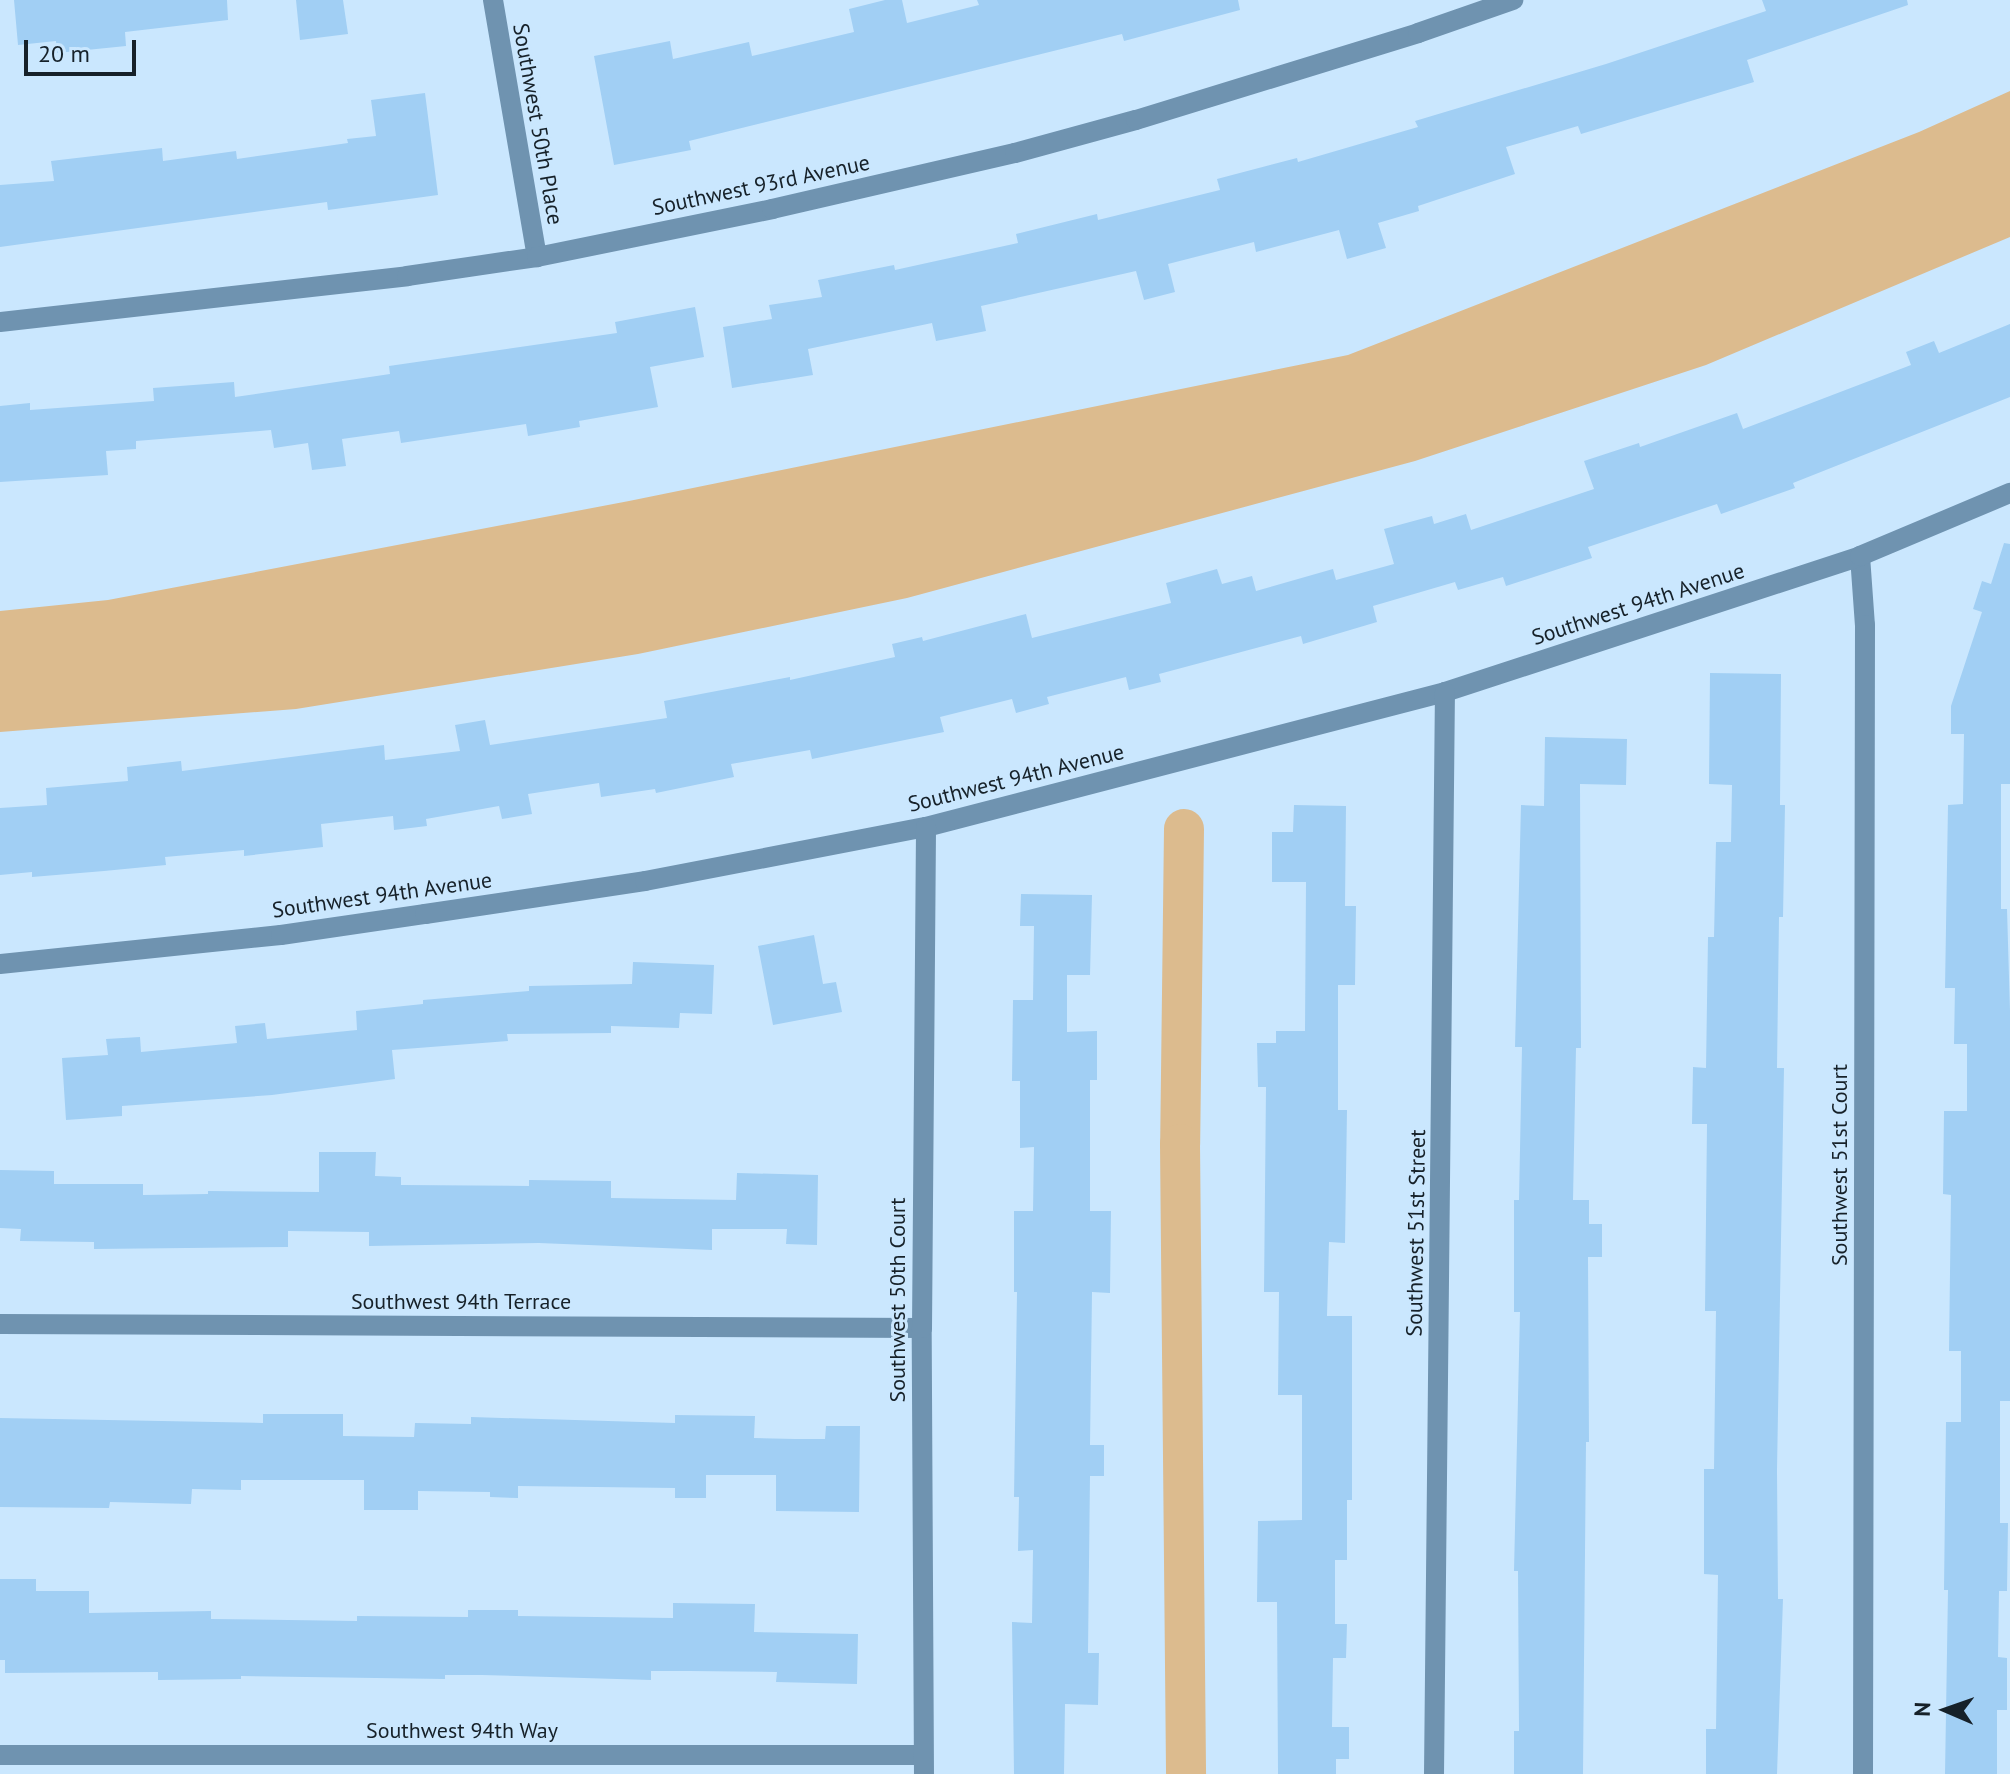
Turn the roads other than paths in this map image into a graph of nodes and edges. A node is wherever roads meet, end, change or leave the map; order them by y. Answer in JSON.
{"nodes":[{"id":1,"x":493,"y":0,"type":"edge"},
{"id":2,"x":1513,"y":0,"type":"edge"},
{"id":3,"x":537,"y":257,"type":"junction"},
{"id":4,"x":0,"y":322,"type":"edge"},
{"id":5,"x":2010,"y":493,"type":"edge"},
{"id":6,"x":1860,"y":556,"type":"junction"},
{"id":7,"x":1445,"y":692,"type":"junction"},
{"id":8,"x":926,"y":827,"type":"junction"},
{"id":9,"x":0,"y":964,"type":"edge"},
{"id":10,"x":0,"y":1324,"type":"edge"},
{"id":11,"x":922,"y":1328,"type":"junction"},
{"id":12,"x":0,"y":1755,"type":"edge"},
{"id":13,"x":924,"y":1765,"type":"edge"},
{"id":14,"x":1434,"y":1774,"type":"edge"},
{"id":15,"x":1863,"y":1774,"type":"edge"}],
"edges":[{"from":1,"to":3,"type":"street","name":"Southwest 50th Place"},
{"from":2,"to":3,"type":"street","name":"Southwest 93rd Avenue"},
{"from":3,"to":4,"type":"street","name":"Southwest 93rd Avenue"},
{"from":5,"to":6,"type":"street","name":"Southwest 94th Avenue"},
{"from":6,"to":7,"type":"street","name":"Southwest 94th Avenue"},
{"from":6,"to":15,"type":"street","name":"Southwest 51st Court"},
{"from":7,"to":8,"type":"street","name":"Southwest 94th Avenue"},
{"from":7,"to":14,"type":"street","name":"Southwest 51st Street"},
{"from":8,"to":9,"type":"street","name":"Southwest 94th Avenue"},
{"from":8,"to":11,"type":"street","name":"Southwest 50th Court"},
{"from":10,"to":11,"type":"street","name":"Southwest 94th Terrace"},
{"from":11,"to":13,"type":"street","name":"Southwest 50th Court"},
{"from":12,"to":13,"type":"street","name":"Southwest 94th Way"}]}
